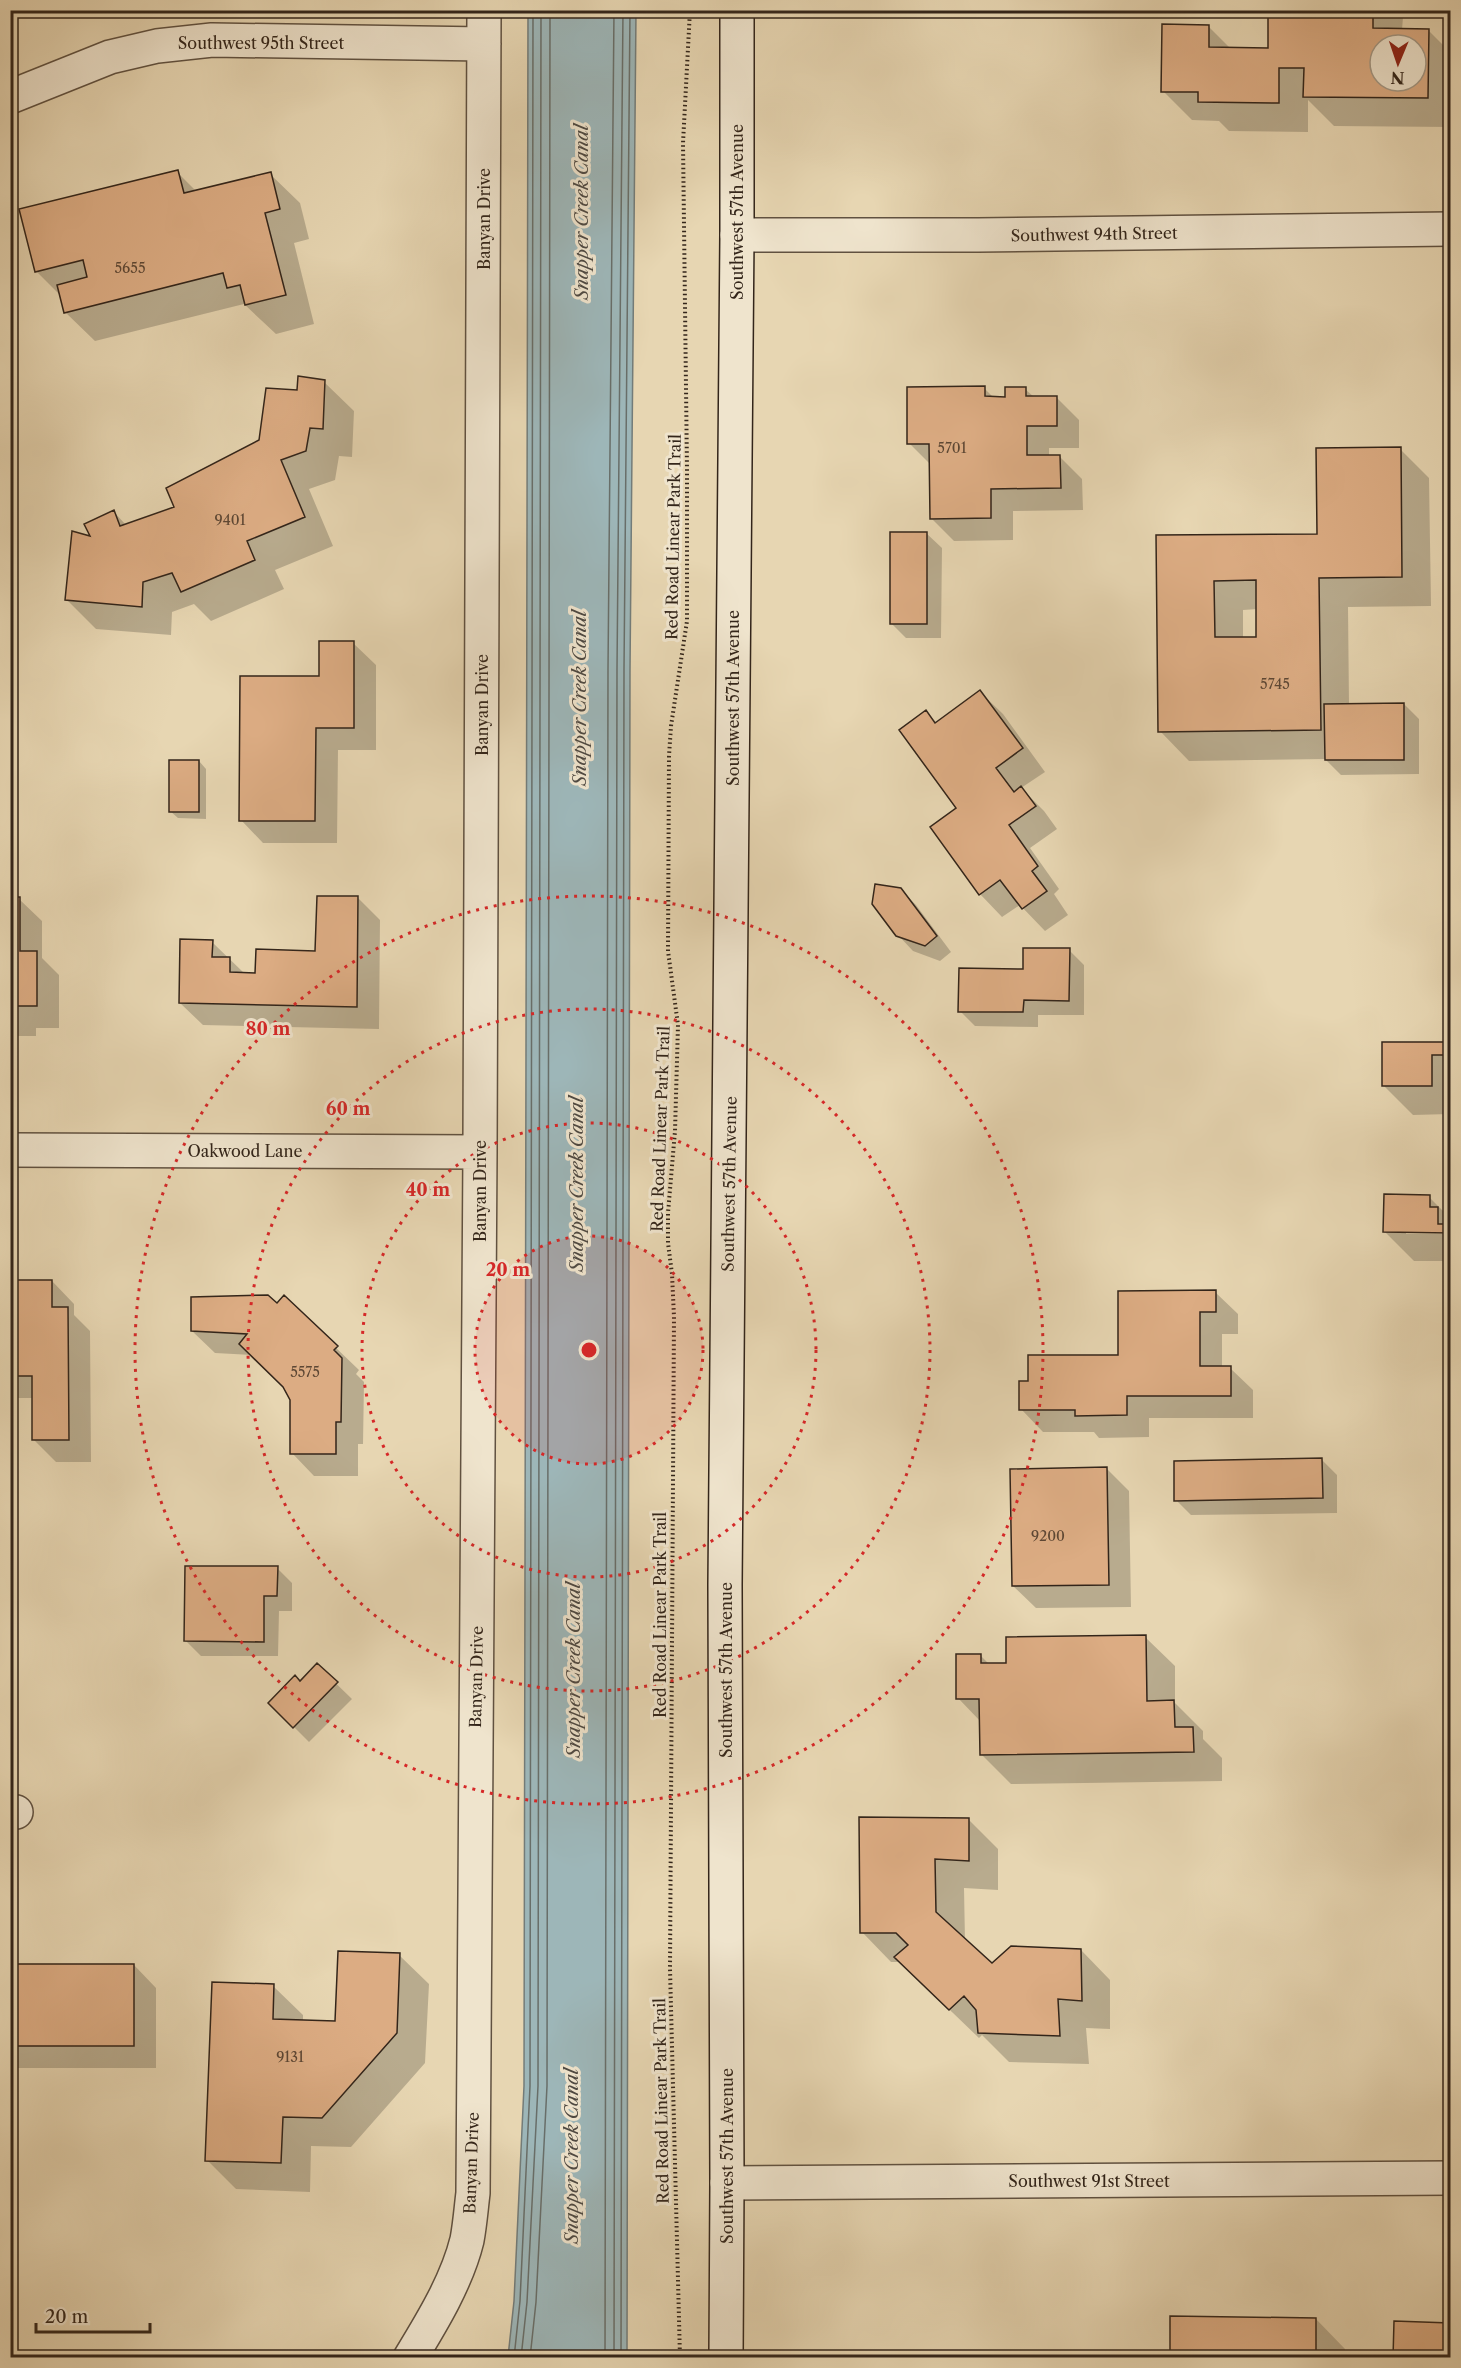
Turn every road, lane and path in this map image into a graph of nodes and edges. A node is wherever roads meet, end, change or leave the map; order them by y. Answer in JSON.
{"nodes":[{"id":1,"x":484,"y":10,"type":"edge"},
{"id":2,"x":690,"y":10,"type":"edge"},
{"id":3,"x":737,"y":10,"type":"edge"},
{"id":4,"x":484,"y":44,"type":"junction"},
{"id":5,"x":10,"y":97,"type":"edge"},
{"id":6,"x":1450,"y":229,"type":"edge"},
{"id":7,"x":737,"y":236,"type":"junction"},
{"id":8,"x":10,"y":1150,"type":"edge"},
{"id":9,"x":480,"y":1152,"type":"junction"},
{"id":10,"x":1450,"y":2178,"type":"edge"},
{"id":11,"x":727,"y":2183,"type":"junction"},
{"id":12,"x":410,"y":2358,"type":"edge"},
{"id":13,"x":680,"y":2358,"type":"edge"},
{"id":14,"x":726,"y":2358,"type":"edge"}],
"edges":[{"from":1,"to":4,"type":"street","name":"Banyan Drive"},
{"from":2,"to":13,"type":"path","name":"Red Road Linear Park Trail"},
{"from":3,"to":7,"type":"street","name":"Southwest 57th Avenue"},
{"from":4,"to":5,"type":"street","name":"Southwest 95th Street"},
{"from":4,"to":9,"type":"street","name":"Banyan Drive"},
{"from":6,"to":7,"type":"street","name":"Southwest 94th Street"},
{"from":7,"to":11,"type":"street","name":"Southwest 57th Avenue"},
{"from":8,"to":9,"type":"street","name":"Oakwood Lane"},
{"from":9,"to":12,"type":"street","name":"Banyan Drive"},
{"from":10,"to":11,"type":"street","name":"Southwest 91st Street"},
{"from":11,"to":14,"type":"street","name":"Southwest 57th Avenue"}]}
